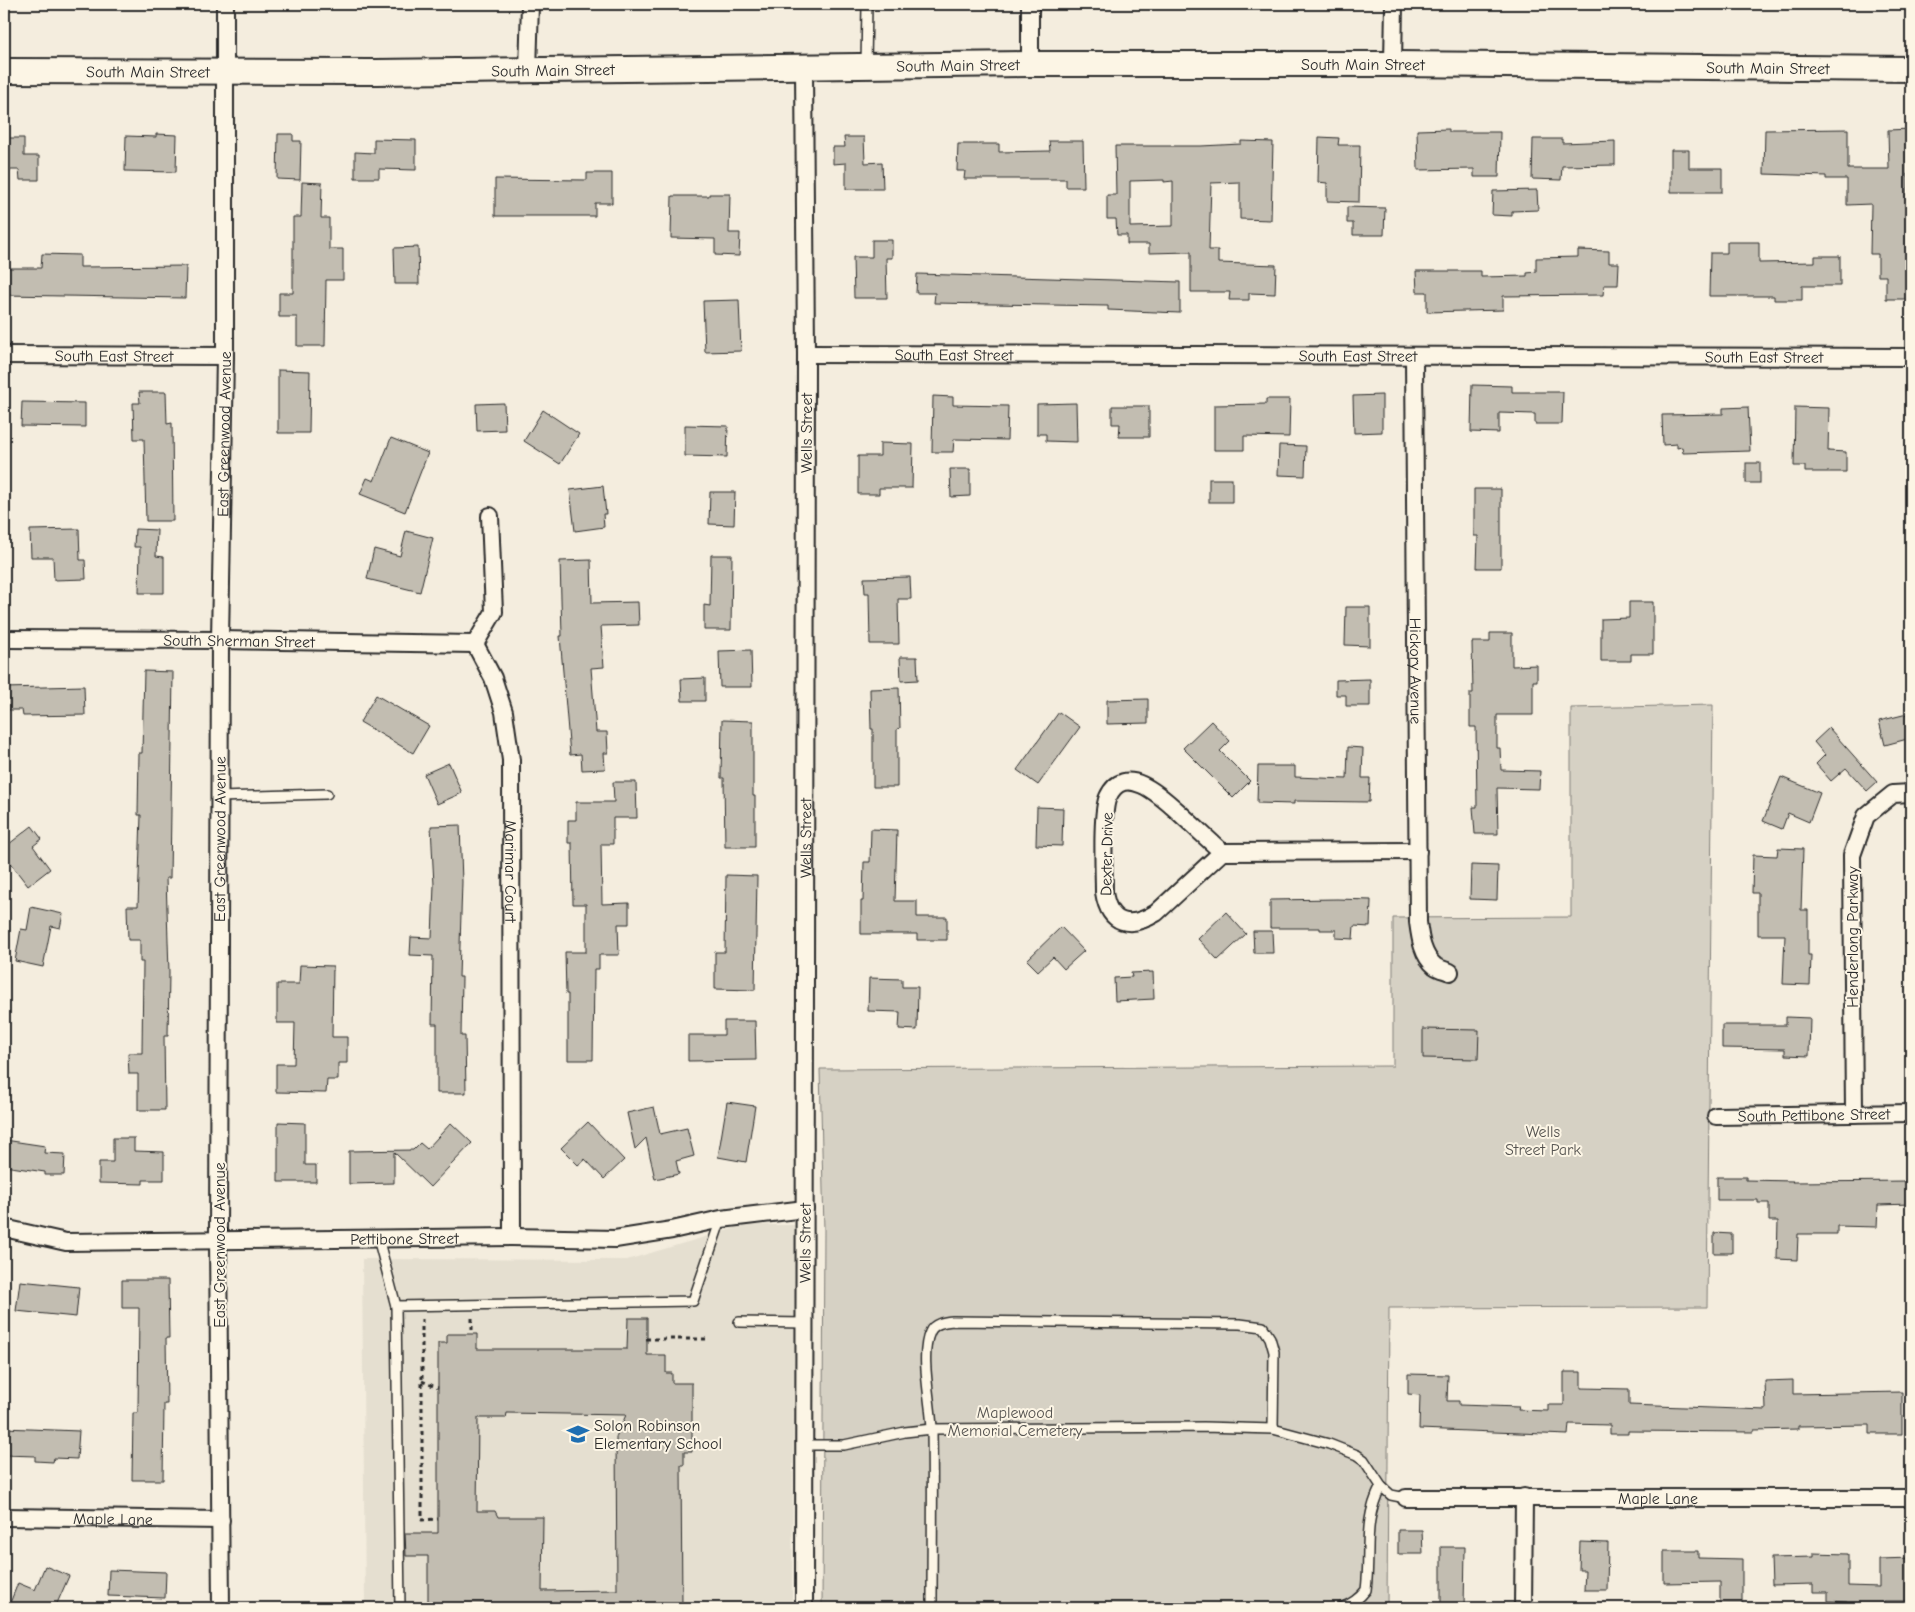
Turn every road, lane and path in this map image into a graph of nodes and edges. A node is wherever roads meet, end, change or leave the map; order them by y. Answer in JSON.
{"nodes":[{"id":1,"x":224,"y":4,"type":"edge"},
{"id":2,"x":530,"y":4,"type":"edge"},
{"id":3,"x":867,"y":4,"type":"edge"},
{"id":4,"x":1030,"y":4,"type":"edge"},
{"id":5,"x":1394,"y":4,"type":"edge"},
{"id":6,"x":1030,"y":64,"type":"junction"},
{"id":7,"x":1393,"y":64,"type":"junction"},
{"id":8,"x":804,"y":66,"type":"junction"},
{"id":9,"x":866,"y":66,"type":"junction"},
{"id":10,"x":1911,"y":69,"type":"edge"},
{"id":11,"x":4,"y":71,"type":"edge"},
{"id":12,"x":224,"y":71,"type":"junction"},
{"id":13,"x":528,"y":71,"type":"junction"},
{"id":14,"x":806,"y":354,"type":"junction"},
{"id":15,"x":4,"y":355,"type":"edge"},
{"id":16,"x":224,"y":356,"type":"junction"},
{"id":17,"x":1414,"y":356,"type":"junction"},
{"id":18,"x":1911,"y":357,"type":"edge"},
{"id":19,"x":490,"y":516,"type":"dead end"},
{"id":20,"x":4,"y":639,"type":"edge"},
{"id":21,"x":220,"y":640,"type":"junction"},
{"id":22,"x":475,"y":644,"type":"junction"},
{"id":23,"x":1911,"y":793,"type":"edge"},
{"id":24,"x":327,"y":794,"type":"dead end"},
{"id":25,"x":219,"y":797,"type":"junction"},
{"id":26,"x":1418,"y":851,"type":"junction"},
{"id":27,"x":1222,"y":852,"type":"junction"},
{"id":28,"x":1450,"y":972,"type":"dead end"},
{"id":29,"x":1911,"y":1113,"type":"edge"},
{"id":30,"x":1854,"y":1114,"type":"junction"},
{"id":31,"x":1716,"y":1116,"type":"dead end"},
{"id":32,"x":805,"y":1209,"type":"junction"},
{"id":33,"x":721,"y":1220,"type":"junction"},
{"id":34,"x":4,"y":1228,"type":"edge"},
{"id":35,"x":512,"y":1237,"type":"junction"},
{"id":36,"x":378,"y":1238,"type":"junction"},
{"id":37,"x":218,"y":1240,"type":"junction"},
{"id":38,"x":396,"y":1306,"type":"junction"},
{"id":39,"x":422,"y":1306,"type":"junction"},
{"id":40,"x":739,"y":1322,"type":"dead end"},
{"id":41,"x":805,"y":1323,"type":"junction"},
{"id":42,"x":646,"y":1339,"type":"dead end"},
{"id":43,"x":708,"y":1339,"type":"dead end"},
{"id":44,"x":422,"y":1381,"type":"junction"},
{"id":45,"x":438,"y":1388,"type":"dead end"},
{"id":46,"x":932,"y":1429,"type":"junction"},
{"id":47,"x":1273,"y":1429,"type":"junction"},
{"id":48,"x":805,"y":1445,"type":"junction"},
{"id":49,"x":1380,"y":1486,"type":"junction"},
{"id":50,"x":1524,"y":1497,"type":"junction"},
{"id":51,"x":1406,"y":1498,"type":"joint"},
{"id":52,"x":1911,"y":1498,"type":"edge"},
{"id":53,"x":4,"y":1517,"type":"edge"},
{"id":54,"x":438,"y":1519,"type":"dead end"},
{"id":55,"x":221,"y":1520,"type":"junction"},
{"id":56,"x":221,"y":1608,"type":"edge"},
{"id":57,"x":400,"y":1608,"type":"edge"},
{"id":58,"x":804,"y":1608,"type":"edge"},
{"id":59,"x":932,"y":1608,"type":"edge"},
{"id":60,"x":1341,"y":1608,"type":"edge"},
{"id":61,"x":1523,"y":1608,"type":"edge"}],
"edges":[{"from":1,"to":12,"type":"street","name":"East Greenwood Avenue"},
{"from":2,"to":13,"type":"street"},
{"from":3,"to":9,"type":"lane"},
{"from":4,"to":6,"type":"street"},
{"from":5,"to":7,"type":"street"},
{"from":6,"to":7,"type":"street","name":"South Main Street"},
{"from":6,"to":9,"type":"street","name":"South Main Street"},
{"from":7,"to":10,"type":"street","name":"South Main Street"},
{"from":8,"to":9,"type":"street","name":"South Main Street"},
{"from":8,"to":13,"type":"street","name":"South Main Street"},
{"from":8,"to":14,"type":"street","name":"Wells Street"},
{"from":11,"to":12,"type":"street","name":"South Main Street"},
{"from":12,"to":13,"type":"street","name":"South Main Street"},
{"from":12,"to":16,"type":"street","name":"East Greenwood Avenue"},
{"from":14,"to":17,"type":"street","name":"South East Street"},
{"from":14,"to":32,"type":"street","name":"Wells Street"},
{"from":15,"to":16,"type":"street","name":"South East Street"},
{"from":16,"to":21,"type":"street","name":"East Greenwood Avenue"},
{"from":17,"to":18,"type":"street","name":"South East Street"},
{"from":17,"to":26,"type":"street","name":"Hickory Avenue"},
{"from":19,"to":22,"type":"street"},
{"from":20,"to":21,"type":"street","name":"South Sherman Street"},
{"from":21,"to":22,"type":"street","name":"South Sherman Street"},
{"from":21,"to":25,"type":"street","name":"East Greenwood Avenue"},
{"from":22,"to":35,"type":"street","name":"Marimar Court"},
{"from":23,"to":30,"type":"street","name":"Henderlong Parkway"},
{"from":24,"to":25,"type":"lane"},
{"from":25,"to":37,"type":"street","name":"East Greenwood Avenue"},
{"from":26,"to":27,"type":"street"},
{"from":26,"to":28,"type":"street","name":"Hickory Avenue"},
{"from":27,"to":27,"type":"street","name":"Dexter Drive"},
{"from":29,"to":30,"type":"street","name":"South Pettibone Street"},
{"from":30,"to":31,"type":"street","name":"South Pettibone Street"},
{"from":32,"to":33,"type":"street","name":"Pettibone Street"},
{"from":32,"to":41,"type":"street","name":"Wells Street"},
{"from":33,"to":35,"type":"street","name":"Pettibone Street"},
{"from":33,"to":39,"type":"lane"},
{"from":34,"to":37,"type":"street","name":"Pettibone Street"},
{"from":35,"to":36,"type":"street","name":"Pettibone Street"},
{"from":36,"to":37,"type":"street","name":"Pettibone Street"},
{"from":36,"to":38,"type":"lane"},
{"from":37,"to":55,"type":"street","name":"East Greenwood Avenue"},
{"from":38,"to":39,"type":"lane"},
{"from":38,"to":57,"type":"lane"},
{"from":39,"to":44,"type":"path"},
{"from":40,"to":41,"type":"lane"},
{"from":41,"to":48,"type":"street","name":"Wells Street"},
{"from":42,"to":43,"type":"path"},
{"from":44,"to":45,"type":"path"},
{"from":44,"to":54,"type":"path"},
{"from":46,"to":47,"type":"lane"},
{"from":46,"to":47,"type":"lane"},
{"from":46,"to":48,"type":"lane"},
{"from":46,"to":59,"type":"lane"},
{"from":47,"to":49,"type":"lane"},
{"from":48,"to":58,"type":"street","name":"Wells Street"},
{"from":49,"to":51,"type":"lane"},
{"from":49,"to":60,"type":"lane"},
{"from":50,"to":51,"type":"street","name":"Maple Lane"},
{"from":50,"to":52,"type":"street","name":"Maple Lane"},
{"from":50,"to":61,"type":"street"},
{"from":53,"to":55,"type":"street","name":"Maple Lane"},
{"from":55,"to":56,"type":"street","name":"East Greenwood Avenue"}]}
